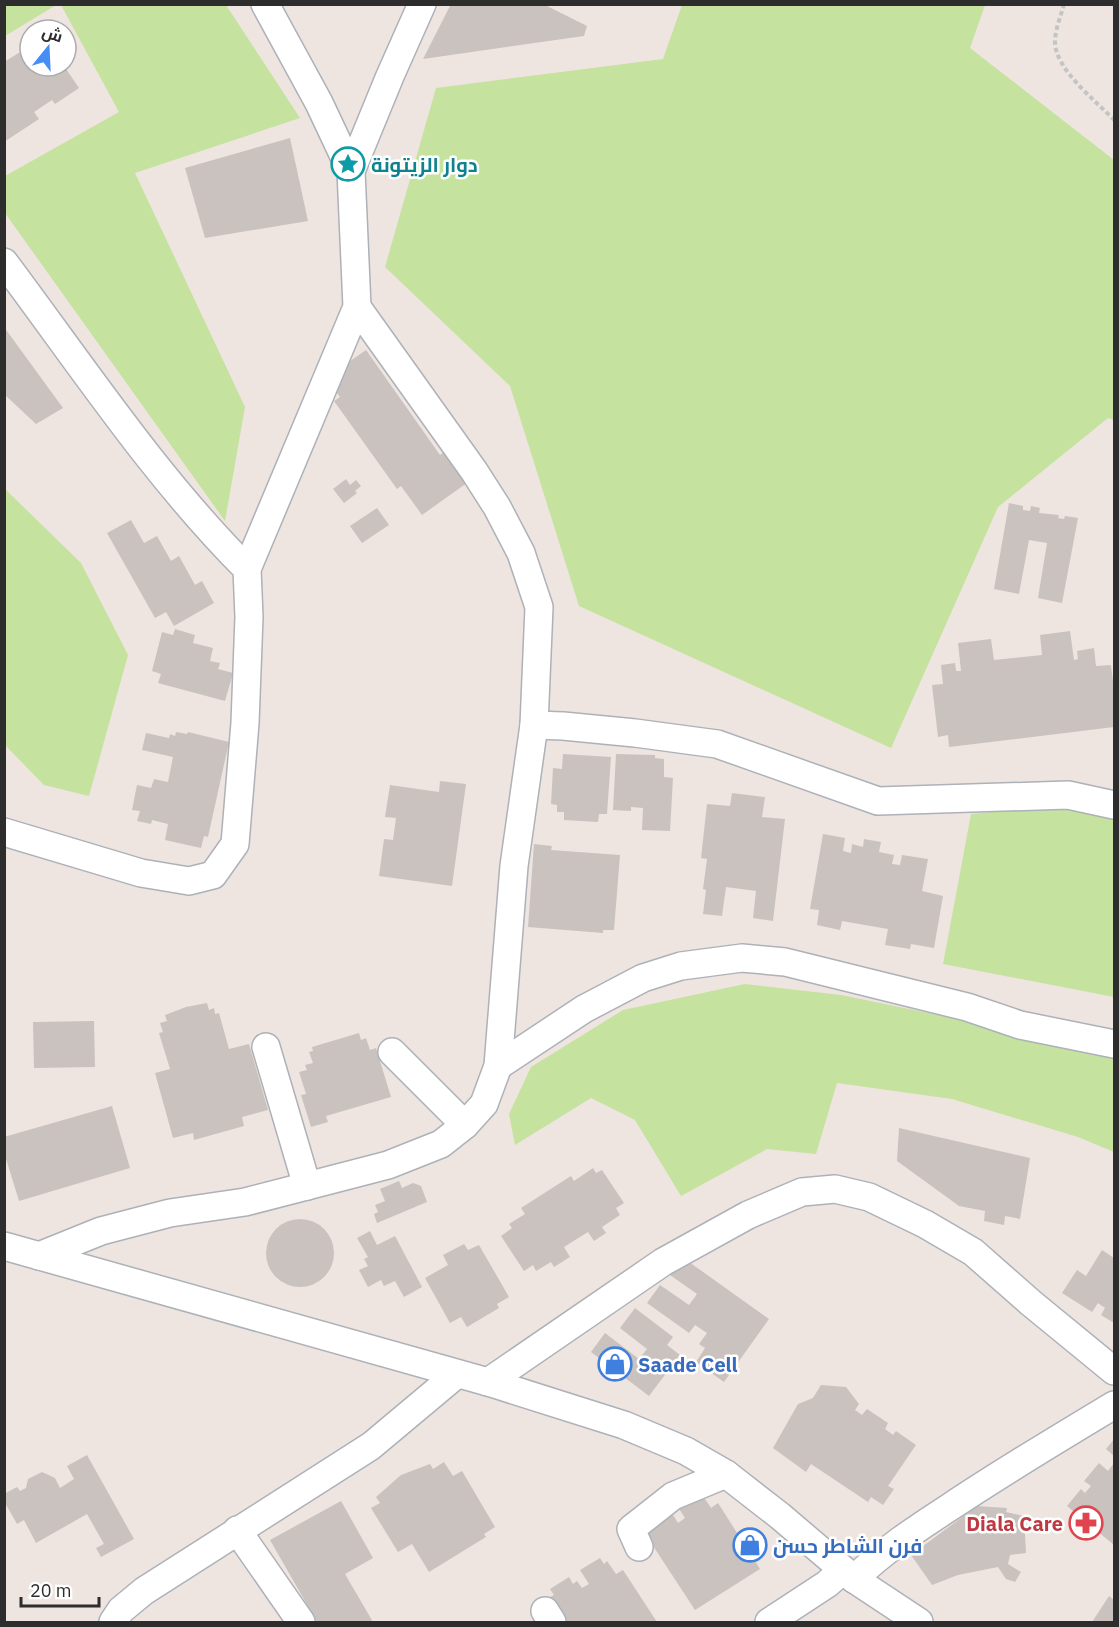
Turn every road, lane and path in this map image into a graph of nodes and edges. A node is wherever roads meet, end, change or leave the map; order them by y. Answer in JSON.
{"nodes":[{"id":1,"x":265,"y":4,"type":"edge"},
{"id":2,"x":423,"y":4,"type":"edge"},
{"id":3,"x":1064,"y":4,"type":"edge"},
{"id":4,"x":1114,"y":120,"type":"edge"},
{"id":5,"x":351,"y":171,"type":"junction"},
{"id":6,"x":4,"y":262,"type":"edge"},
{"id":7,"x":357,"y":307,"type":"junction"},
{"id":8,"x":247,"y":569,"type":"junction"},
{"id":9,"x":534,"y":725,"type":"junction"},
{"id":10,"x":1114,"y":805,"type":"edge"},
{"id":11,"x":4,"y":832,"type":"edge"},
{"id":12,"x":1114,"y":1044,"type":"edge"},
{"id":13,"x":266,"y":1047,"type":"dead end"},
{"id":14,"x":392,"y":1052,"type":"dead end"},
{"id":15,"x":498,"y":1066,"type":"junction"},
{"id":16,"x":465,"y":1125,"type":"junction"},
{"id":17,"x":308,"y":1186,"type":"junction"},
{"id":18,"x":16,"y":1253,"type":"edge"},
{"id":19,"x":1114,"y":1371,"type":"edge"},
{"id":20,"x":457,"y":1374,"type":"junction"},
{"id":21,"x":488,"y":1382,"type":"junction"},
{"id":22,"x":1114,"y":1405,"type":"edge"},
{"id":23,"x":726,"y":1474,"type":"junction"},
{"id":24,"x":237,"y":1530,"type":"junction"},
{"id":25,"x":639,"y":1547,"type":"dead end"},
{"id":26,"x":848,"y":1574,"type":"junction"},
{"id":27,"x":113,"y":1623,"type":"edge"},
{"id":28,"x":301,"y":1623,"type":"edge"},
{"id":29,"x":769,"y":1623,"type":"edge"},
{"id":30,"x":919,"y":1623,"type":"edge"}],
"edges":[{"from":1,"to":5,"type":"street"},
{"from":2,"to":5,"type":"street"},
{"from":3,"to":4,"type":"path"},
{"from":5,"to":7,"type":"street"},
{"from":6,"to":8,"type":"street"},
{"from":7,"to":8,"type":"street"},
{"from":7,"to":9,"type":"street"},
{"from":8,"to":11,"type":"street"},
{"from":9,"to":10,"type":"street"},
{"from":9,"to":15,"type":"street"},
{"from":12,"to":15,"type":"street"},
{"from":13,"to":17,"type":"street"},
{"from":14,"to":16,"type":"street"},
{"from":15,"to":16,"type":"street"},
{"from":16,"to":17,"type":"street"},
{"from":17,"to":18,"type":"street"},
{"from":18,"to":20,"type":"street"},
{"from":19,"to":21,"type":"street"},
{"from":20,"to":21,"type":"street"},
{"from":20,"to":24,"type":"street"},
{"from":21,"to":23,"type":"street"},
{"from":22,"to":26,"type":"street"},
{"from":23,"to":25,"type":"street"},
{"from":23,"to":26,"type":"street"},
{"from":24,"to":27,"type":"street"},
{"from":24,"to":28,"type":"street"},
{"from":26,"to":29,"type":"street"},
{"from":26,"to":30,"type":"street"}]}
